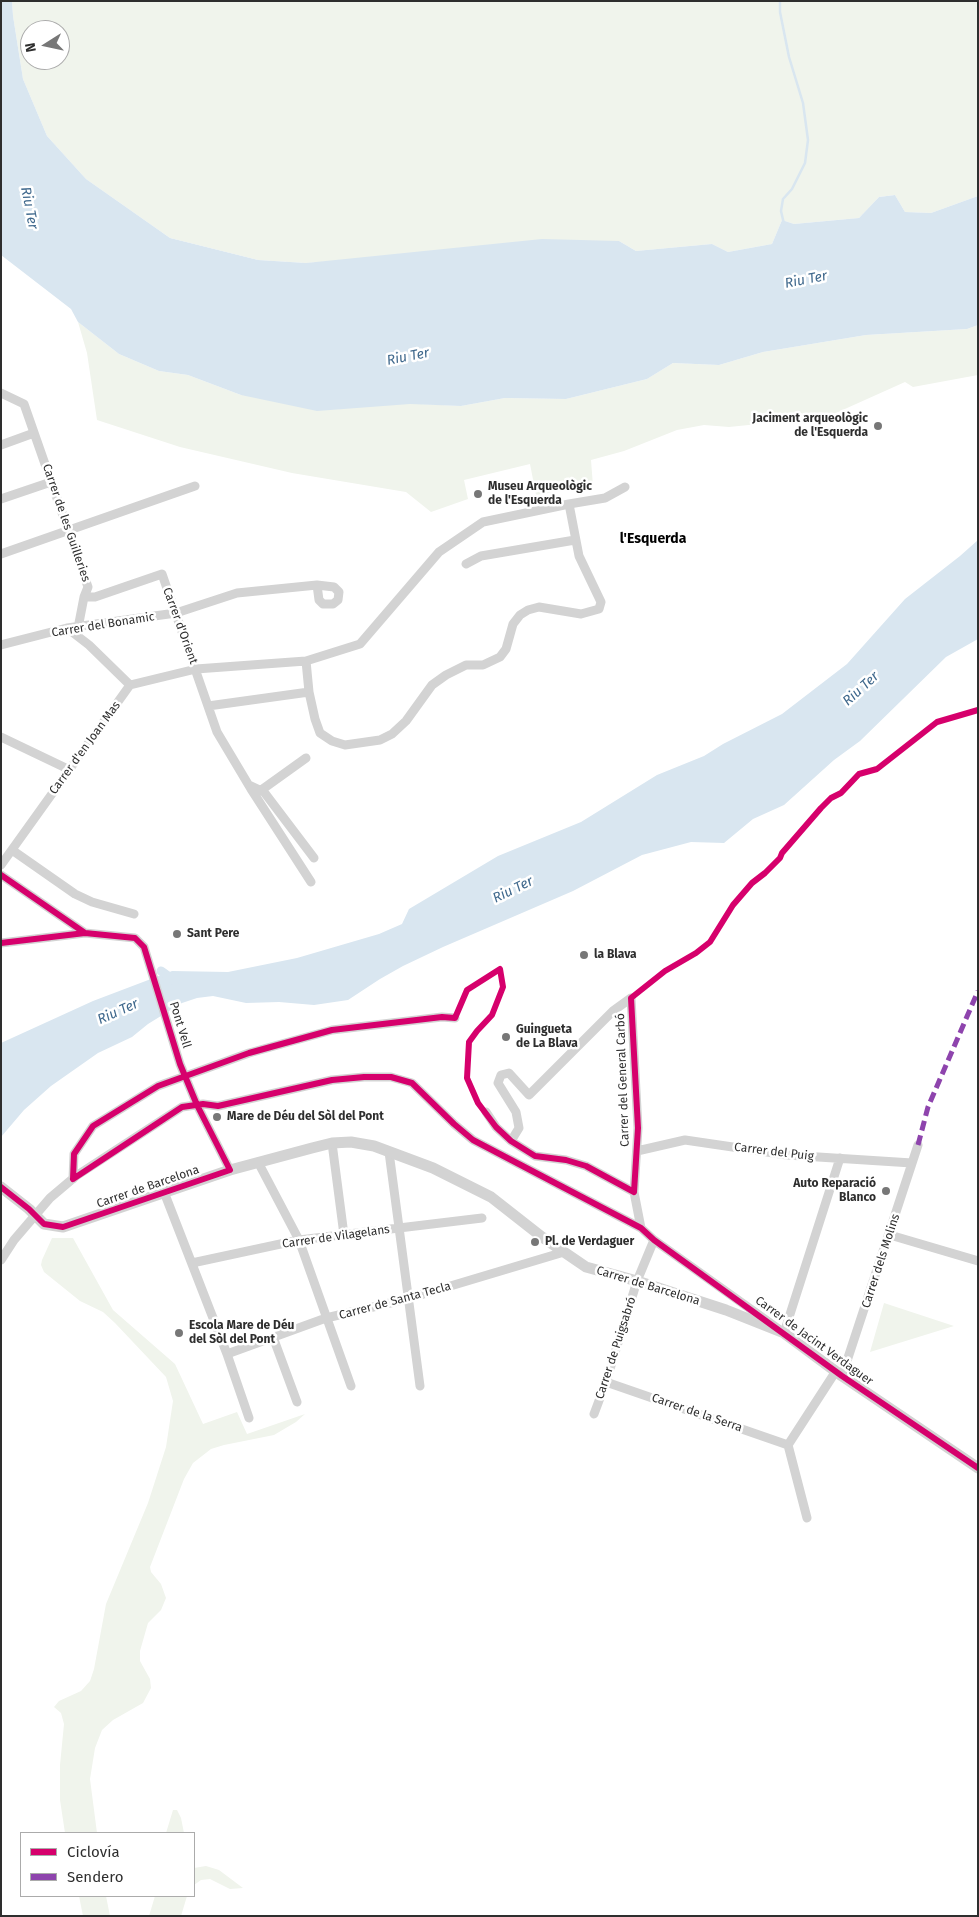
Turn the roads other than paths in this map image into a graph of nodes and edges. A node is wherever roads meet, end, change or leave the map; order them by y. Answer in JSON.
{"nodes":[{"id":1,"x":1,"y":393,"type":"edge"},
{"id":2,"x":34,"y":433,"type":"junction"},
{"id":3,"x":1,"y":445,"type":"edge"},
{"id":4,"x":51,"y":482,"type":"junction"},
{"id":5,"x":195,"y":486,"type":"dead end"},
{"id":6,"x":625,"y":487,"type":"dead end"},
{"id":7,"x":1,"y":499,"type":"edge"},
{"id":8,"x":569,"y":504,"type":"junction"},
{"id":9,"x":68,"y":530,"type":"junction"},
{"id":10,"x":575,"y":540,"type":"junction"},
{"id":11,"x":1,"y":554,"type":"edge"},
{"id":12,"x":466,"y":564,"type":"dead end"},
{"id":13,"x":317,"y":585,"type":"dead end"},
{"id":14,"x":84,"y":597,"type":"junction"},
{"id":15,"x":176,"y":613,"type":"junction"},
{"id":16,"x":67,"y":628,"type":"junction"},
{"id":17,"x":78,"y":628,"type":"junction"},
{"id":18,"x":1,"y":645,"type":"edge"},
{"id":19,"x":306,"y":660,"type":"junction"},
{"id":20,"x":196,"y":669,"type":"junction"},
{"id":21,"x":130,"y":684,"type":"junction"},
{"id":22,"x":309,"y":692,"type":"junction"},
{"id":23,"x":208,"y":706,"type":"junction"},
{"id":24,"x":2,"y":735,"type":"edge"},
{"id":25,"x":306,"y":758,"type":"dead end"},
{"id":26,"x":70,"y":770,"type":"junction"},
{"id":27,"x":248,"y":785,"type":"junction"},
{"id":28,"x":260,"y":791,"type":"junction"},
{"id":29,"x":12,"y":850,"type":"junction"},
{"id":30,"x":314,"y":858,"type":"dead end"},
{"id":31,"x":1,"y":865,"type":"edge"},
{"id":32,"x":1,"y":875,"type":"edge"},
{"id":33,"x":311,"y":882,"type":"dead end"},
{"id":34,"x":134,"y":914,"type":"dead end"},
{"id":35,"x":85,"y":934,"type":"junction"},
{"id":36,"x":2,"y":942,"type":"edge"},
{"id":37,"x":455,"y":1018,"type":"dead end"},
{"id":38,"x":197,"y":1105,"type":"junction"},
{"id":39,"x":486,"y":1112,"type":"dead end"},
{"id":40,"x":511,"y":1141,"type":"junction"},
{"id":41,"x":332,"y":1143,"type":"junction"},
{"id":42,"x":918,"y":1145,"type":"dead end"},
{"id":43,"x":636,"y":1151,"type":"junction"},
{"id":44,"x":389,"y":1152,"type":"junction"},
{"id":45,"x":840,"y":1158,"type":"junction"},
{"id":46,"x":258,"y":1162,"type":"junction"},
{"id":47,"x":912,"y":1163,"type":"junction"},
{"id":48,"x":230,"y":1170,"type":"junction"},
{"id":49,"x":73,"y":1179,"type":"junction"},
{"id":50,"x":1,"y":1187,"type":"edge"},
{"id":51,"x":164,"y":1192,"type":"junction"},
{"id":52,"x":634,"y":1192,"type":"junction"},
{"id":53,"x":482,"y":1218,"type":"dead end"},
{"id":54,"x":640,"y":1228,"type":"junction"},
{"id":55,"x":398,"y":1229,"type":"junction"},
{"id":56,"x":344,"y":1235,"type":"junction"},
{"id":57,"x":890,"y":1235,"type":"junction"},
{"id":58,"x":300,"y":1240,"type":"junction"},
{"id":59,"x":654,"y":1240,"type":"junction"},
{"id":60,"x":564,"y":1252,"type":"junction"},
{"id":61,"x":1,"y":1260,"type":"edge"},
{"id":62,"x":978,"y":1261,"type":"edge"},
{"id":63,"x":192,"y":1263,"type":"junction"},
{"id":64,"x":637,"y":1281,"type":"junction"},
{"id":65,"x":407,"y":1299,"type":"junction"},
{"id":66,"x":326,"y":1318,"type":"junction"},
{"id":67,"x":784,"y":1333,"type":"junction"},
{"id":68,"x":273,"y":1337,"type":"junction"},
{"id":69,"x":227,"y":1354,"type":"junction"},
{"id":70,"x":839,"y":1374,"type":"junction"},
{"id":71,"x":606,"y":1382,"type":"junction"},
{"id":72,"x":351,"y":1386,"type":"dead end"},
{"id":73,"x":420,"y":1386,"type":"dead end"},
{"id":74,"x":297,"y":1402,"type":"dead end"},
{"id":75,"x":594,"y":1414,"type":"dead end"},
{"id":76,"x":249,"y":1418,"type":"dead end"},
{"id":77,"x":788,"y":1445,"type":"junction"},
{"id":78,"x":978,"y":1468,"type":"edge"},
{"id":79,"x":806,"y":1518,"type":"dead end"}],
"edges":[{"from":1,"to":2,"type":"street","name":"Carrer de les Guilleries"},
{"from":2,"to":3,"type":"street"},
{"from":2,"to":4,"type":"street","name":"Carrer de les Guilleries"},
{"from":4,"to":7,"type":"street"},
{"from":4,"to":9,"type":"street","name":"Carrer de les Guilleries"},
{"from":5,"to":9,"type":"street"},
{"from":6,"to":8,"type":"street"},
{"from":8,"to":10,"type":"street"},
{"from":8,"to":19,"type":"street"},
{"from":9,"to":11,"type":"street"},
{"from":9,"to":14,"type":"street","name":"Carrer de les Guilleries"},
{"from":10,"to":12,"type":"street"},
{"from":10,"to":22,"type":"street"},
{"from":13,"to":15,"type":"street","name":"Carrer del Bonamic"},
{"from":14,"to":15,"type":"street","name":"Carrer d'Orient"},
{"from":14,"to":17,"type":"street","name":"Carrer de les Guilleries"},
{"from":15,"to":17,"type":"street","name":"Carrer del Bonamic"},
{"from":15,"to":20,"type":"street","name":"Carrer d'Orient"},
{"from":16,"to":17,"type":"street","name":"Carrer del Bonamic"},
{"from":16,"to":18,"type":"street","name":"Carrer del Bonamic"},
{"from":16,"to":21,"type":"street"},
{"from":19,"to":20,"type":"street"},
{"from":19,"to":22,"type":"street"},
{"from":20,"to":21,"type":"street"},
{"from":20,"to":23,"type":"street","name":"Carrer d'Orient"},
{"from":21,"to":26,"type":"street","name":"Carrer d'en Joan Mas"},
{"from":22,"to":23,"type":"street"},
{"from":23,"to":27,"type":"street","name":"Carrer d'Orient"},
{"from":24,"to":26,"type":"street"},
{"from":25,"to":28,"type":"street"},
{"from":26,"to":29,"type":"street","name":"Carrer d'en Joan Mas"},
{"from":27,"to":28,"type":"street"},
{"from":27,"to":33,"type":"street","name":"Carrer d'Orient"},
{"from":28,"to":30,"type":"street"},
{"from":29,"to":31,"type":"street","name":"Carrer d'en Joan Mas"},
{"from":29,"to":34,"type":"street"},
{"from":32,"to":35,"type":"street"},
{"from":35,"to":36,"type":"street"},
{"from":35,"to":38,"type":"street","name":"Pont Vell"},
{"from":37,"to":49,"type":"street"},
{"from":38,"to":48,"type":"street","name":"Pont Vell"},
{"from":38,"to":49,"type":"street","name":"Carrer de Jacint Verdaguer"},
{"from":38,"to":54,"type":"street","name":"Carrer de Jacint Verdaguer"},
{"from":39,"to":40,"type":"street"},
{"from":40,"to":43,"type":"street","name":"Carrer del General Carbó"},
{"from":40,"to":52,"type":"street"},
{"from":41,"to":44,"type":"street","name":"Carrer de Barcelona"},
{"from":41,"to":46,"type":"street","name":"Carrer de Barcelona"},
{"from":41,"to":56,"type":"street"},
{"from":42,"to":47,"type":"street","name":"Carrer dels Molins"},
{"from":43,"to":45,"type":"street","name":"Carrer del Puig"},
{"from":43,"to":52,"type":"street","name":"Carrer del General Carbó"},
{"from":44,"to":55,"type":"street"},
{"from":44,"to":60,"type":"street","name":"Carrer de Barcelona"},
{"from":45,"to":47,"type":"street","name":"Carrer del Puig"},
{"from":45,"to":67,"type":"street"},
{"from":46,"to":48,"type":"street","name":"Carrer de Barcelona"},
{"from":46,"to":58,"type":"street"},
{"from":47,"to":57,"type":"street","name":"Carrer dels Molins"},
{"from":48,"to":51,"type":"street","name":"Carrer de Barcelona"},
{"from":49,"to":61,"type":"street","name":"Carrer de Jacint Verdaguer"},
{"from":50,"to":51,"type":"street","name":"Carrer de Barcelona"},
{"from":51,"to":63,"type":"street"},
{"from":52,"to":54,"type":"street","name":"Carrer del General Carbó"},
{"from":53,"to":55,"type":"street","name":"Carrer de Vilagelans"},
{"from":54,"to":59,"type":"street","name":"Carrer de Jacint Verdaguer"},
{"from":55,"to":56,"type":"street","name":"Carrer de Vilagelans"},
{"from":55,"to":65,"type":"street"},
{"from":56,"to":58,"type":"street","name":"Carrer de Vilagelans"},
{"from":57,"to":62,"type":"street"},
{"from":57,"to":70,"type":"street","name":"Carrer dels Molins"},
{"from":58,"to":63,"type":"street","name":"Carrer de Vilagelans"},
{"from":58,"to":66,"type":"street"},
{"from":59,"to":64,"type":"street","name":"Carrer de Puigsabró"},
{"from":59,"to":67,"type":"street","name":"Carrer de Jacint Verdaguer"},
{"from":60,"to":64,"type":"street","name":"Carrer de Barcelona"},
{"from":60,"to":65,"type":"street","name":"Carrer de Santa Tecla"},
{"from":63,"to":69,"type":"street"},
{"from":64,"to":67,"type":"street","name":"Carrer de Barcelona"},
{"from":64,"to":71,"type":"street","name":"Carrer de Puigsabró"},
{"from":65,"to":66,"type":"street","name":"Carrer de Santa Tecla"},
{"from":65,"to":73,"type":"street"},
{"from":66,"to":68,"type":"street","name":"Carrer de Santa Tecla"},
{"from":66,"to":72,"type":"street"},
{"from":67,"to":70,"type":"street","name":"Carrer de Jacint Verdaguer"},
{"from":68,"to":69,"type":"street","name":"Carrer de Santa Tecla"},
{"from":68,"to":74,"type":"street"},
{"from":69,"to":76,"type":"street"},
{"from":70,"to":77,"type":"street"},
{"from":70,"to":78,"type":"street","name":"Carrer de Jacint Verdaguer"},
{"from":71,"to":75,"type":"street","name":"Carrer de Puigsabró"},
{"from":71,"to":77,"type":"street","name":"Carrer de la Serra"},
{"from":77,"to":79,"type":"street"}]}
